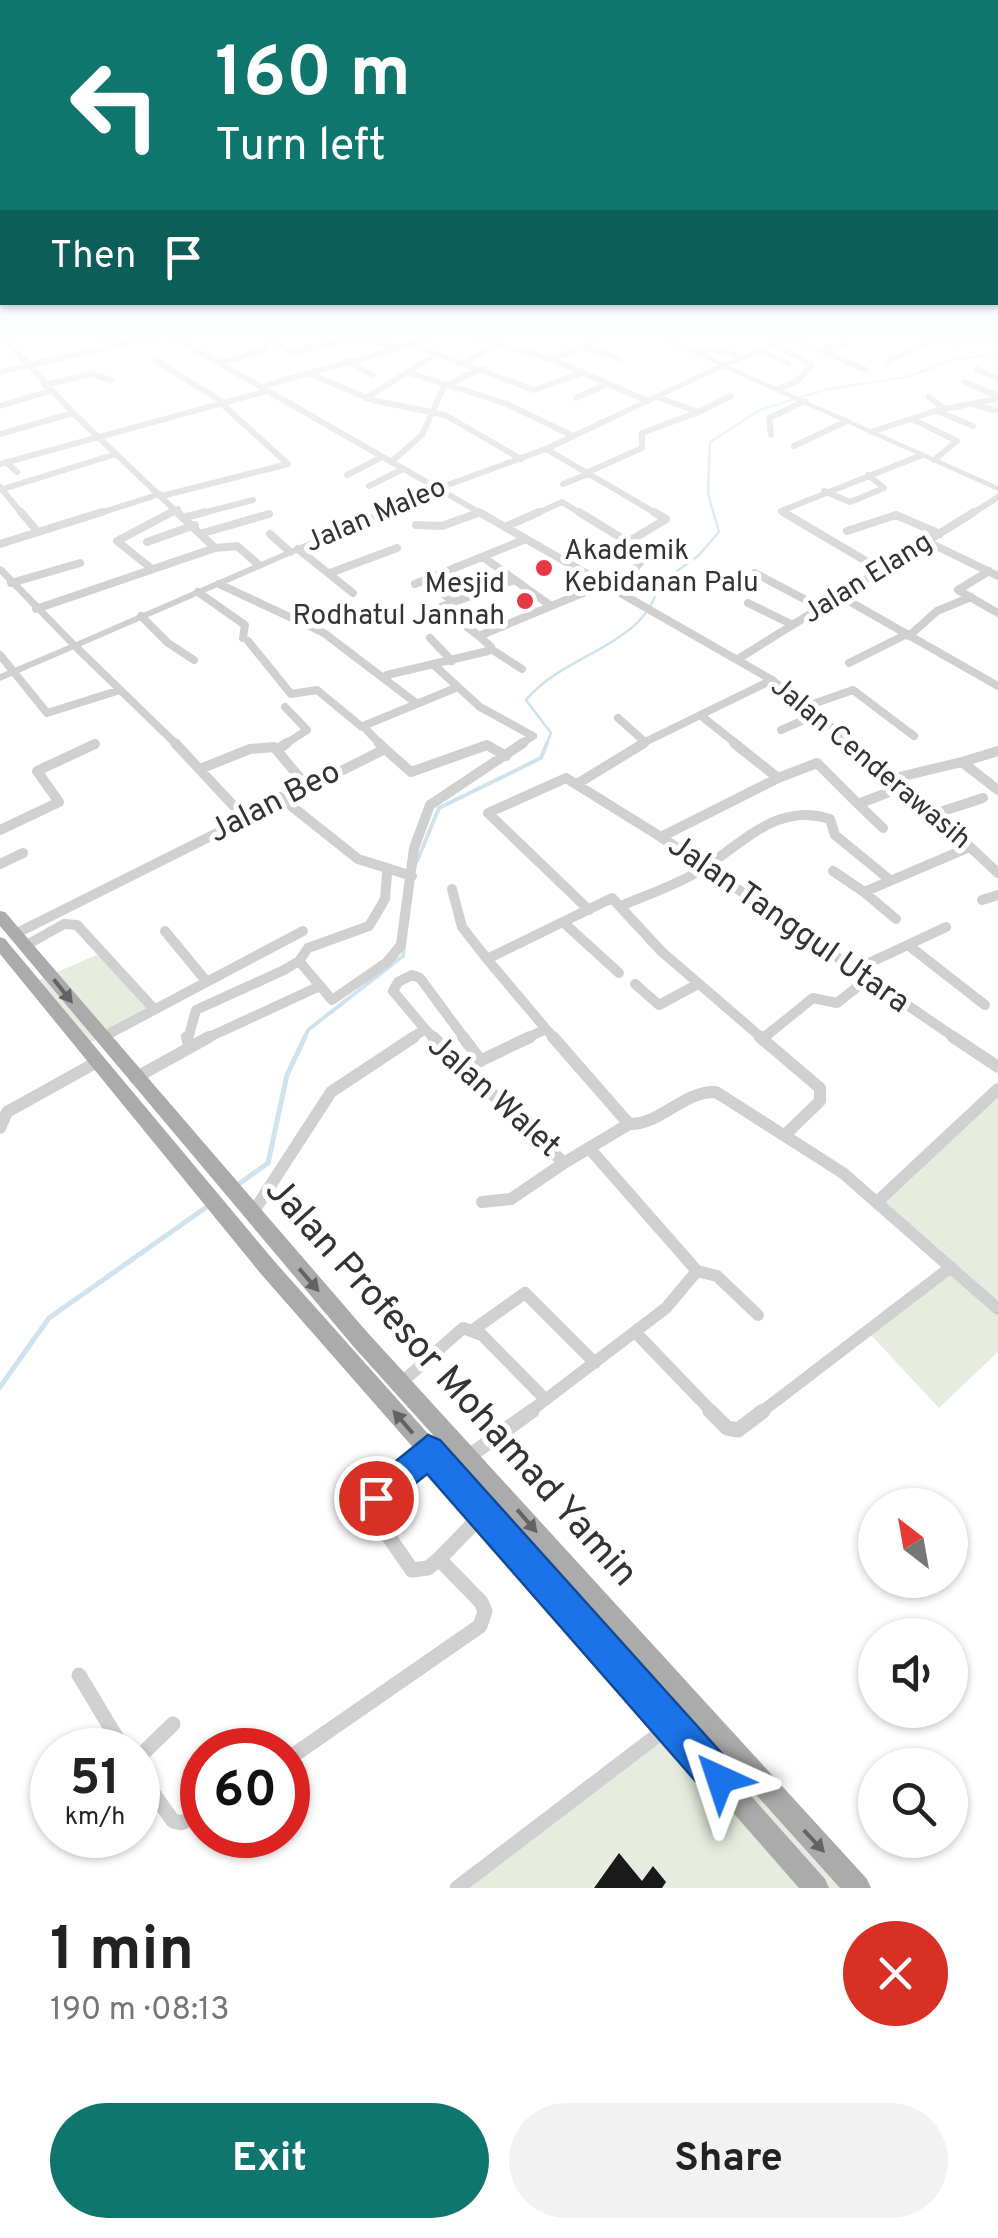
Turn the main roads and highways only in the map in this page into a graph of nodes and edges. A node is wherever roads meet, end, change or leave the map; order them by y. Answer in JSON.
{"nodes":[{"id":1,"x":0,"y":916,"type":"edge"},
{"id":2,"x":13,"y":941,"type":"edge"},
{"id":3,"x":138,"y":1083,"type":"junction"},
{"id":4,"x":124,"y":1097,"type":"junction"},
{"id":5,"x":241,"y":1213,"type":"junction"},
{"id":6,"x":816,"y":1888,"type":"edge"},
{"id":7,"x":858,"y":1888,"type":"edge"}],
"edges":[{"from":1,"to":2,"type":"main road","name":"Jalan Profesor Mohamad Yamin"},
{"from":2,"to":3,"type":"main road","name":"Jalan Profesor Mohamad Yamin","one_way":true},
{"from":2,"to":4,"type":"main road","name":"Jalan Profesor Mohamad Yamin"},
{"from":3,"to":4,"type":"main road"},
{"from":3,"to":5,"type":"main road","name":"Jalan Profesor Mohamad Yamin"},
{"from":4,"to":5,"type":"main road","name":"Jalan Profesor Mohamad Yamin"},
{"from":6,"to":5,"type":"main road","name":"Jalan Profesor Mohamad Yamin","one_way":true},
{"from":5,"to":7,"type":"main road","name":"Jalan Profesor Mohamad Yamin","one_way":true}]}
